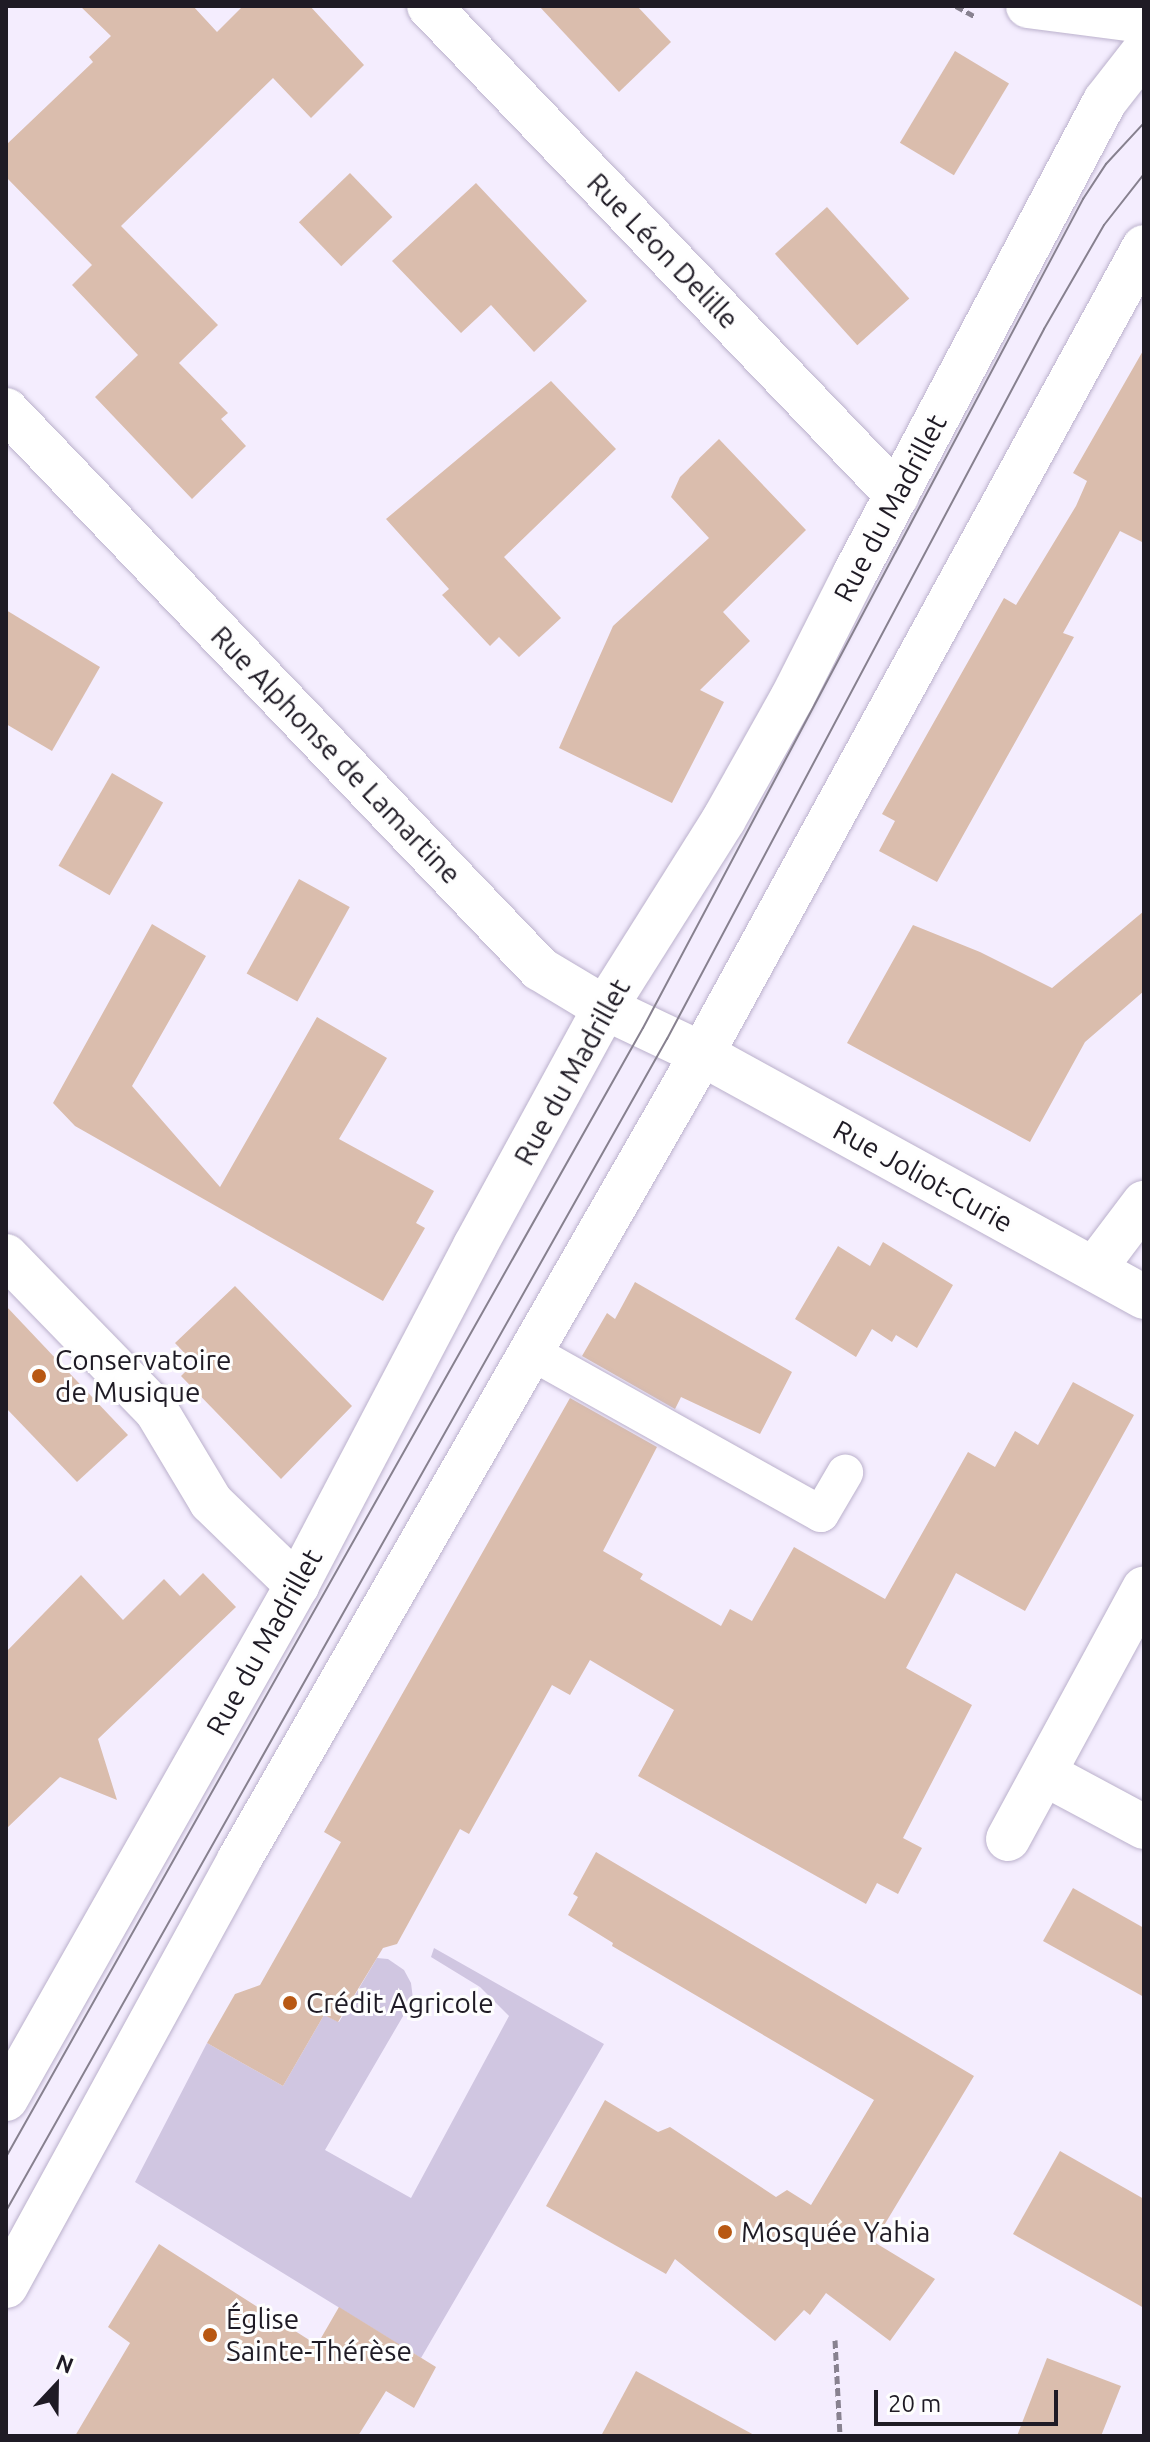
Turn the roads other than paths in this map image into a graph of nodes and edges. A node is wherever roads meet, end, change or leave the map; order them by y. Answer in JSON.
{"nodes":[{"id":1,"x":429,"y":6,"type":"edge"},
{"id":2,"x":1028,"y":6,"type":"edge"},
{"id":3,"x":1144,"y":21,"type":"edge"},
{"id":4,"x":1144,"y":51,"type":"edge"},
{"id":5,"x":1144,"y":247,"type":"edge"},
{"id":6,"x":6,"y":410,"type":"edge"},
{"id":7,"x":897,"y":495,"type":"junction"},
{"id":8,"x":605,"y":1008,"type":"junction"},
{"id":9,"x":702,"y":1054,"type":"junction"},
{"id":10,"x":1144,"y":1203,"type":"edge"},
{"id":11,"x":6,"y":1256,"type":"edge"},
{"id":12,"x":1094,"y":1269,"type":"junction"},
{"id":13,"x":1144,"y":1297,"type":"edge"},
{"id":14,"x":531,"y":1352,"type":"junction"},
{"id":15,"x":845,"y":1473,"type":"dead end"},
{"id":16,"x":297,"y":1585,"type":"junction"},
{"id":17,"x":1144,"y":1589,"type":"edge"},
{"id":18,"x":1045,"y":1774,"type":"junction"},
{"id":19,"x":1144,"y":1827,"type":"edge"},
{"id":20,"x":1008,"y":1839,"type":"dead end"},
{"id":21,"x":6,"y":2099,"type":"edge"},
{"id":22,"x":6,"y":2286,"type":"edge"}],
"edges":[{"from":1,"to":7,"type":"street","name":"Rue Léon Delille"},
{"from":2,"to":3,"type":"street"},
{"from":4,"to":7,"type":"street","name":"Rue du Madrillet"},
{"from":5,"to":9,"type":"street"},
{"from":6,"to":8,"type":"street","name":"Rue Alphonse de Lamartine"},
{"from":7,"to":8,"type":"street","name":"Rue du Madrillet"},
{"from":8,"to":9,"type":"street","name":"Rue Alphonse de Lamartine"},
{"from":8,"to":16,"type":"street","name":"Rue du Madrillet"},
{"from":9,"to":12,"type":"street","name":"Rue Joliot-Curie"},
{"from":9,"to":14,"type":"street"},
{"from":10,"to":12,"type":"street"},
{"from":11,"to":16,"type":"street"},
{"from":12,"to":13,"type":"street","name":"Rue Joliot-Curie"},
{"from":14,"to":15,"type":"lane"},
{"from":14,"to":22,"type":"street"},
{"from":16,"to":21,"type":"street","name":"Rue du Madrillet"},
{"from":17,"to":18,"type":"street"},
{"from":18,"to":19,"type":"street"},
{"from":18,"to":20,"type":"street"}]}
